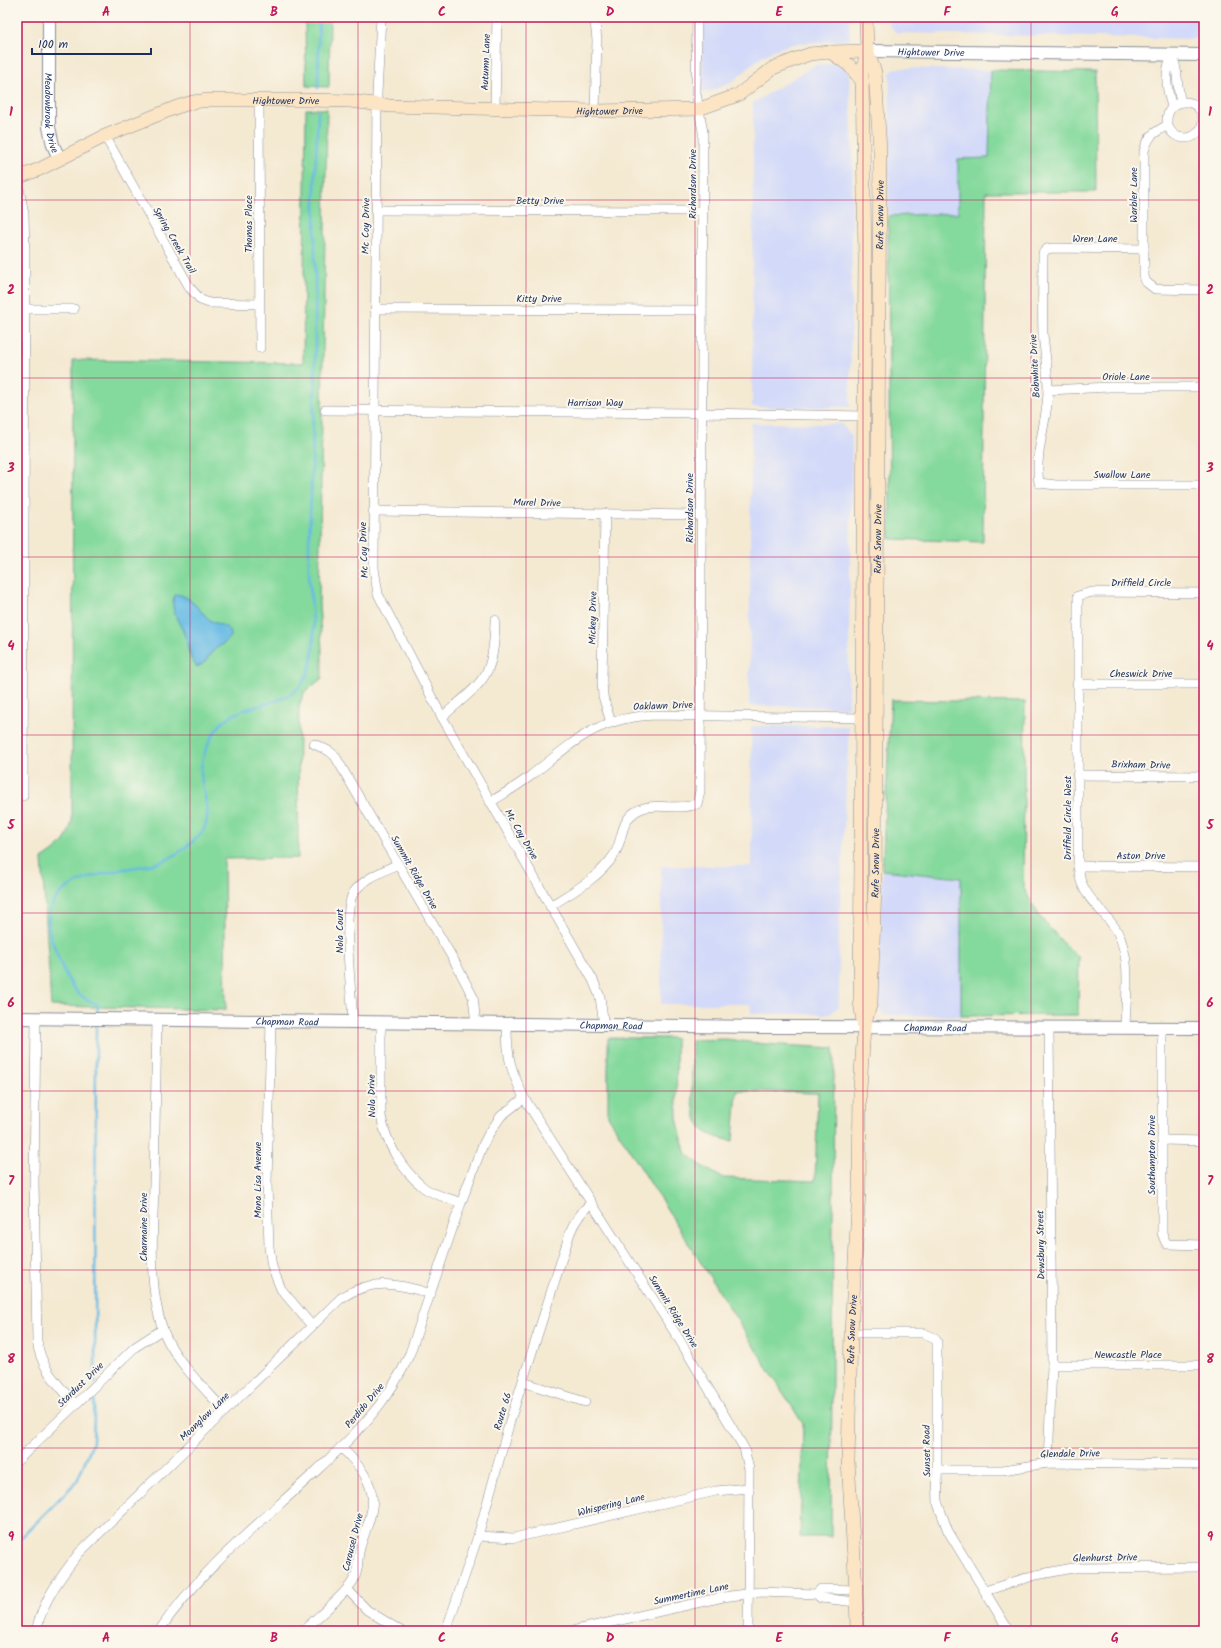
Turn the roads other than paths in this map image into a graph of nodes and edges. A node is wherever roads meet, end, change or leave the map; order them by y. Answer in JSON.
{"nodes":[{"id":1,"x":49,"y":17,"type":"edge"},
{"id":2,"x":381,"y":17,"type":"edge"},
{"id":3,"x":497,"y":17,"type":"edge"},
{"id":4,"x":696,"y":17,"type":"edge"},
{"id":5,"x":866,"y":17,"type":"edge"},
{"id":6,"x":595,"y":22,"type":"dead end"},
{"id":7,"x":867,"y":51,"type":"junction"},
{"id":8,"x":830,"y":52,"type":"junction"},
{"id":9,"x":1204,"y":55,"type":"edge"},
{"id":10,"x":1172,"y":56,"type":"junction"},
{"id":11,"x":863,"y":82,"type":"junction"},
{"id":12,"x":259,"y":100,"type":"junction"},
{"id":13,"x":1181,"y":102,"type":"junction"},
{"id":14,"x":377,"y":104,"type":"junction"},
{"id":15,"x":1172,"y":106,"type":"junction"},
{"id":16,"x":495,"y":108,"type":"junction"},
{"id":17,"x":699,"y":109,"type":"junction"},
{"id":18,"x":595,"y":111,"type":"junction"},
{"id":19,"x":1204,"y":124,"type":"edge"},
{"id":20,"x":1168,"y":125,"type":"junction"},
{"id":21,"x":105,"y":136,"type":"junction"},
{"id":22,"x":59,"y":158,"type":"junction"},
{"id":23,"x":17,"y":178,"type":"edge"},
{"id":24,"x":377,"y":210,"type":"junction"},
{"id":25,"x":702,"y":211,"type":"junction"},
{"id":26,"x":1047,"y":249,"type":"joint"},
{"id":27,"x":1144,"y":249,"type":"junction"},
{"id":28,"x":1204,"y":290,"type":"edge"},
{"id":29,"x":259,"y":304,"type":"junction"},
{"id":30,"x":24,"y":308,"type":"junction"},
{"id":31,"x":74,"y":309,"type":"dead end"},
{"id":32,"x":375,"y":309,"type":"junction"},
{"id":33,"x":702,"y":310,"type":"junction"},
{"id":34,"x":260,"y":348,"type":"dead end"},
{"id":35,"x":1204,"y":387,"type":"edge"},
{"id":36,"x":1048,"y":390,"type":"junction"},
{"id":37,"x":325,"y":410,"type":"dead end"},
{"id":38,"x":374,"y":410,"type":"junction"},
{"id":39,"x":700,"y":413,"type":"junction"},
{"id":40,"x":864,"y":416,"type":"junction"},
{"id":41,"x":1039,"y":483,"type":"joint"},
{"id":42,"x":1204,"y":485,"type":"edge"},
{"id":43,"x":373,"y":511,"type":"junction"},
{"id":44,"x":605,"y":513,"type":"junction"},
{"id":45,"x":700,"y":515,"type":"junction"},
{"id":46,"x":20,"y":565,"type":"edge"},
{"id":47,"x":1204,"y":593,"type":"edge"},
{"id":48,"x":1078,"y":596,"type":"joint"},
{"id":49,"x":495,"y":620,"type":"dead end"},
{"id":50,"x":1077,"y":684,"type":"junction"},
{"id":51,"x":1204,"y":684,"type":"edge"},
{"id":52,"x":700,"y":715,"type":"junction"},
{"id":53,"x":442,"y":717,"type":"junction"},
{"id":54,"x":862,"y":718,"type":"junction"},
{"id":55,"x":611,"y":723,"type":"junction"},
{"id":56,"x":314,"y":744,"type":"dead end"},
{"id":57,"x":1077,"y":775,"type":"junction"},
{"id":58,"x":1204,"y":776,"type":"edge"},
{"id":59,"x":23,"y":796,"type":"dead end"},
{"id":60,"x":490,"y":802,"type":"junction"},
{"id":61,"x":398,"y":864,"type":"junction"},
{"id":62,"x":1078,"y":866,"type":"junction"},
{"id":63,"x":1204,"y":867,"type":"edge"},
{"id":64,"x":550,"y":906,"type":"junction"},
{"id":65,"x":17,"y":1018,"type":"edge"},
{"id":66,"x":36,"y":1018,"type":"junction"},
{"id":67,"x":157,"y":1020,"type":"junction"},
{"id":68,"x":271,"y":1021,"type":"junction"},
{"id":69,"x":353,"y":1022,"type":"junction"},
{"id":70,"x":381,"y":1023,"type":"junction"},
{"id":71,"x":476,"y":1024,"type":"junction"},
{"id":72,"x":507,"y":1025,"type":"junction"},
{"id":73,"x":604,"y":1025,"type":"junction"},
{"id":74,"x":1125,"y":1027,"type":"junction"},
{"id":75,"x":1162,"y":1027,"type":"junction"},
{"id":76,"x":864,"y":1028,"type":"junction"},
{"id":77,"x":1049,"y":1028,"type":"junction"},
{"id":78,"x":1204,"y":1028,"type":"edge"},
{"id":79,"x":524,"y":1098,"type":"junction"},
{"id":80,"x":1162,"y":1140,"type":"junction"},
{"id":81,"x":1204,"y":1141,"type":"edge"},
{"id":82,"x":461,"y":1203,"type":"junction"},
{"id":83,"x":591,"y":1203,"type":"junction"},
{"id":84,"x":1204,"y":1245,"type":"edge"},
{"id":85,"x":431,"y":1294,"type":"junction"},
{"id":86,"x":312,"y":1326,"type":"junction"},
{"id":87,"x":163,"y":1329,"type":"junction"},
{"id":88,"x":851,"y":1332,"type":"junction"},
{"id":89,"x":1052,"y":1365,"type":"junction"},
{"id":90,"x":1204,"y":1365,"type":"edge"},
{"id":91,"x":523,"y":1382,"type":"junction"},
{"id":92,"x":585,"y":1402,"type":"dead end"},
{"id":93,"x":75,"y":1404,"type":"junction"},
{"id":94,"x":225,"y":1411,"type":"junction"},
{"id":95,"x":342,"y":1448,"type":"junction"},
{"id":96,"x":17,"y":1461,"type":"edge"},
{"id":97,"x":1048,"y":1463,"type":"junction"},
{"id":98,"x":1204,"y":1465,"type":"edge"},
{"id":99,"x":937,"y":1470,"type":"junction"},
{"id":100,"x":749,"y":1488,"type":"junction"},
{"id":101,"x":478,"y":1536,"type":"junction"},
{"id":102,"x":1204,"y":1568,"type":"edge"},
{"id":103,"x":347,"y":1589,"type":"junction"},
{"id":104,"x":985,"y":1591,"type":"junction"},
{"id":105,"x":749,"y":1593,"type":"junction"},
{"id":106,"x":856,"y":1596,"type":"junction"},
{"id":107,"x":36,"y":1631,"type":"edge"},
{"id":108,"x":159,"y":1631,"type":"edge"},
{"id":109,"x":303,"y":1631,"type":"edge"},
{"id":110,"x":401,"y":1631,"type":"edge"},
{"id":111,"x":446,"y":1631,"type":"edge"},
{"id":112,"x":572,"y":1631,"type":"edge"},
{"id":113,"x":748,"y":1631,"type":"edge"},
{"id":114,"x":857,"y":1631,"type":"edge"},
{"id":115,"x":1009,"y":1631,"type":"edge"}],
"edges":[{"from":1,"to":22,"type":"street","name":"Meadowbrook Drive"},
{"from":2,"to":14,"type":"street","name":"Mc Coy Drive"},
{"from":3,"to":16,"type":"street","name":"Autumn Lane"},
{"from":4,"to":17,"type":"street","name":"Richardson Drive"},
{"from":5,"to":7,"type":"main road","name":"Rufe Snow Drive"},
{"from":6,"to":18,"type":"street"},
{"from":7,"to":8,"type":"main road","name":"Hightower Drive"},
{"from":7,"to":10,"type":"street","name":"Hightower Drive"},
{"from":7,"to":11,"type":"main road","name":"Rufe Snow Drive"},
{"from":7,"to":76,"type":"main road","name":"Rufe Snow Drive"},
{"from":8,"to":11,"type":"main road"},
{"from":8,"to":17,"type":"main road","name":"Hightower Drive"},
{"from":9,"to":10,"type":"street","name":"Hightower Drive"},
{"from":10,"to":13,"type":"street"},
{"from":10,"to":15,"type":"street"},
{"from":11,"to":40,"type":"main road","name":"Rufe Snow Drive"},
{"from":12,"to":14,"type":"main road","name":"Hightower Drive"},
{"from":12,"to":21,"type":"main road","name":"Hightower Drive"},
{"from":12,"to":29,"type":"street","name":"Thomas Place"},
{"from":13,"to":15,"type":"street"},
{"from":13,"to":19,"type":"street"},
{"from":14,"to":16,"type":"main road","name":"Hightower Drive"},
{"from":14,"to":24,"type":"street","name":"Mc Coy Drive"},
{"from":15,"to":20,"type":"street"},
{"from":16,"to":18,"type":"main road","name":"Hightower Drive"},
{"from":17,"to":18,"type":"main road","name":"Hightower Drive"},
{"from":17,"to":25,"type":"street","name":"Richardson Drive"},
{"from":19,"to":20,"type":"street"},
{"from":20,"to":27,"type":"street","name":"Warbler Lane"},
{"from":21,"to":22,"type":"main road","name":"Hightower Drive"},
{"from":21,"to":29,"type":"street","name":"Spring Creek Trail"},
{"from":22,"to":23,"type":"main road","name":"Hightower Drive"},
{"from":23,"to":30,"type":"street"},
{"from":24,"to":25,"type":"street","name":"Betty Drive"},
{"from":24,"to":32,"type":"street","name":"Mc Coy Drive"},
{"from":25,"to":33,"type":"street","name":"Richardson Drive"},
{"from":26,"to":27,"type":"street","name":"Wren Lane"},
{"from":26,"to":36,"type":"street","name":"Bobwhite Drive"},
{"from":27,"to":28,"type":"street","name":"Warbler Lane"},
{"from":29,"to":34,"type":"street","name":"Thomas Place"},
{"from":30,"to":31,"type":"street"},
{"from":30,"to":46,"type":"street"},
{"from":32,"to":33,"type":"street","name":"Kitty Drive"},
{"from":32,"to":38,"type":"street","name":"Mc Coy Drive"},
{"from":33,"to":39,"type":"street","name":"Richardson Drive"},
{"from":35,"to":36,"type":"street","name":"Oriole Lane"},
{"from":36,"to":41,"type":"street","name":"Bobwhite Drive"},
{"from":37,"to":38,"type":"street","name":"Harrison Way"},
{"from":38,"to":39,"type":"street","name":"Harrison Way"},
{"from":38,"to":43,"type":"street","name":"Mc Coy Drive"},
{"from":39,"to":40,"type":"street","name":"Harrison Way"},
{"from":39,"to":45,"type":"street","name":"Richardson Drive"},
{"from":40,"to":54,"type":"main road","name":"Rufe Snow Drive"},
{"from":41,"to":42,"type":"street","name":"Swallow Lane"},
{"from":43,"to":44,"type":"street","name":"Murel Drive"},
{"from":43,"to":53,"type":"street","name":"Mc Coy Drive"},
{"from":44,"to":45,"type":"street","name":"Murel Drive"},
{"from":44,"to":55,"type":"street","name":"Mickey Drive"},
{"from":45,"to":52,"type":"street","name":"Richardson Drive"},
{"from":46,"to":59,"type":"street"},
{"from":47,"to":48,"type":"street","name":"Driffield Circle"},
{"from":48,"to":50,"type":"street","name":"Driffield Circle West"},
{"from":49,"to":53,"type":"street"},
{"from":50,"to":51,"type":"street","name":"Cheswick Drive"},
{"from":50,"to":57,"type":"street","name":"Driffield Circle West"},
{"from":52,"to":54,"type":"street","name":"Oaklawn Drive"},
{"from":52,"to":55,"type":"street","name":"Oaklawn Drive"},
{"from":52,"to":64,"type":"street","name":"Richardson Drive"},
{"from":53,"to":60,"type":"street","name":"Mc Coy Drive"},
{"from":54,"to":76,"type":"main road","name":"Rufe Snow Drive"},
{"from":55,"to":60,"type":"street","name":"Oaklawn Drive"},
{"from":56,"to":61,"type":"street","name":"Summit Ridge Drive"},
{"from":57,"to":58,"type":"street","name":"Brixham Drive"},
{"from":57,"to":62,"type":"street","name":"Driffield Circle West"},
{"from":60,"to":64,"type":"street","name":"Mc Coy Drive"},
{"from":61,"to":69,"type":"street","name":"Nola Court"},
{"from":61,"to":71,"type":"street","name":"Summit Ridge Drive"},
{"from":62,"to":63,"type":"street","name":"Aston Drive"},
{"from":62,"to":74,"type":"street","name":"Driffield Circle West"},
{"from":64,"to":73,"type":"street","name":"Mc Coy Drive"},
{"from":65,"to":66,"type":"street","name":"Chapman Road"},
{"from":66,"to":67,"type":"street","name":"Chapman Road"},
{"from":66,"to":93,"type":"street"},
{"from":67,"to":68,"type":"street","name":"Chapman Road"},
{"from":67,"to":87,"type":"street","name":"Charmaine Drive"},
{"from":68,"to":69,"type":"street","name":"Chapman Road"},
{"from":68,"to":86,"type":"street","name":"Mona Lisa Avenue"},
{"from":69,"to":70,"type":"street","name":"Chapman Road"},
{"from":70,"to":71,"type":"street","name":"Chapman Road"},
{"from":70,"to":82,"type":"street","name":"Nola Drive"},
{"from":71,"to":72,"type":"street","name":"Chapman Road"},
{"from":72,"to":73,"type":"street","name":"Chapman Road"},
{"from":72,"to":79,"type":"street","name":"Summit Ridge Drive"},
{"from":73,"to":76,"type":"street","name":"Chapman Road"},
{"from":74,"to":75,"type":"street","name":"Chapman Road"},
{"from":74,"to":77,"type":"street","name":"Chapman Road"},
{"from":75,"to":78,"type":"street","name":"Chapman Road"},
{"from":75,"to":80,"type":"street","name":"Southampton Drive"},
{"from":76,"to":77,"type":"street","name":"Chapman Road"},
{"from":76,"to":88,"type":"main road","name":"Rufe Snow Drive"},
{"from":77,"to":89,"type":"street","name":"Dewsbury Street"},
{"from":79,"to":82,"type":"street","name":"Perdido Drive"},
{"from":79,"to":83,"type":"street","name":"Summit Ridge Drive"},
{"from":80,"to":81,"type":"street"},
{"from":80,"to":84,"type":"street","name":"Southampton Drive"},
{"from":82,"to":85,"type":"street","name":"Perdido Drive"},
{"from":83,"to":91,"type":"street","name":"Route 66"},
{"from":83,"to":100,"type":"street","name":"Summit Ridge Drive"},
{"from":85,"to":86,"type":"street","name":"Moonglow Lane"},
{"from":85,"to":95,"type":"street","name":"Perdido Drive"},
{"from":86,"to":94,"type":"street","name":"Moonglow Lane"},
{"from":87,"to":93,"type":"street","name":"Stardust Drive"},
{"from":87,"to":94,"type":"street","name":"Charmaine Drive"},
{"from":88,"to":99,"type":"street","name":"Sunset Road"},
{"from":88,"to":106,"type":"main road","name":"Rufe Snow Drive"},
{"from":89,"to":90,"type":"street","name":"Newcastle Place"},
{"from":89,"to":97,"type":"street","name":"Dewsbury Street"},
{"from":91,"to":92,"type":"street"},
{"from":91,"to":101,"type":"street","name":"Route 66"},
{"from":93,"to":96,"type":"street","name":"Stardust Drive"},
{"from":94,"to":107,"type":"street","name":"Moonglow Lane"},
{"from":95,"to":103,"type":"street","name":"Carousel Drive"},
{"from":95,"to":108,"type":"street","name":"Perdido Drive"},
{"from":97,"to":98,"type":"street","name":"Glendale Drive"},
{"from":97,"to":99,"type":"street","name":"Glendale Drive"},
{"from":99,"to":104,"type":"street","name":"Sunset Road"},
{"from":100,"to":101,"type":"street","name":"Whispering Lane"},
{"from":100,"to":105,"type":"street","name":"Summit Ridge Drive"},
{"from":101,"to":111,"type":"street","name":"Route 66"},
{"from":102,"to":104,"type":"street","name":"Glenhurst Drive"},
{"from":103,"to":109,"type":"street","name":"Carousel Drive"},
{"from":103,"to":110,"type":"street"},
{"from":104,"to":115,"type":"street","name":"Sunset Road"},
{"from":105,"to":106,"type":"street","name":"Summertime Lane"},
{"from":105,"to":112,"type":"street","name":"Summertime Lane"},
{"from":105,"to":113,"type":"street","name":"Summit Ridge Drive"},
{"from":106,"to":114,"type":"main road","name":"Rufe Snow Drive"}]}
